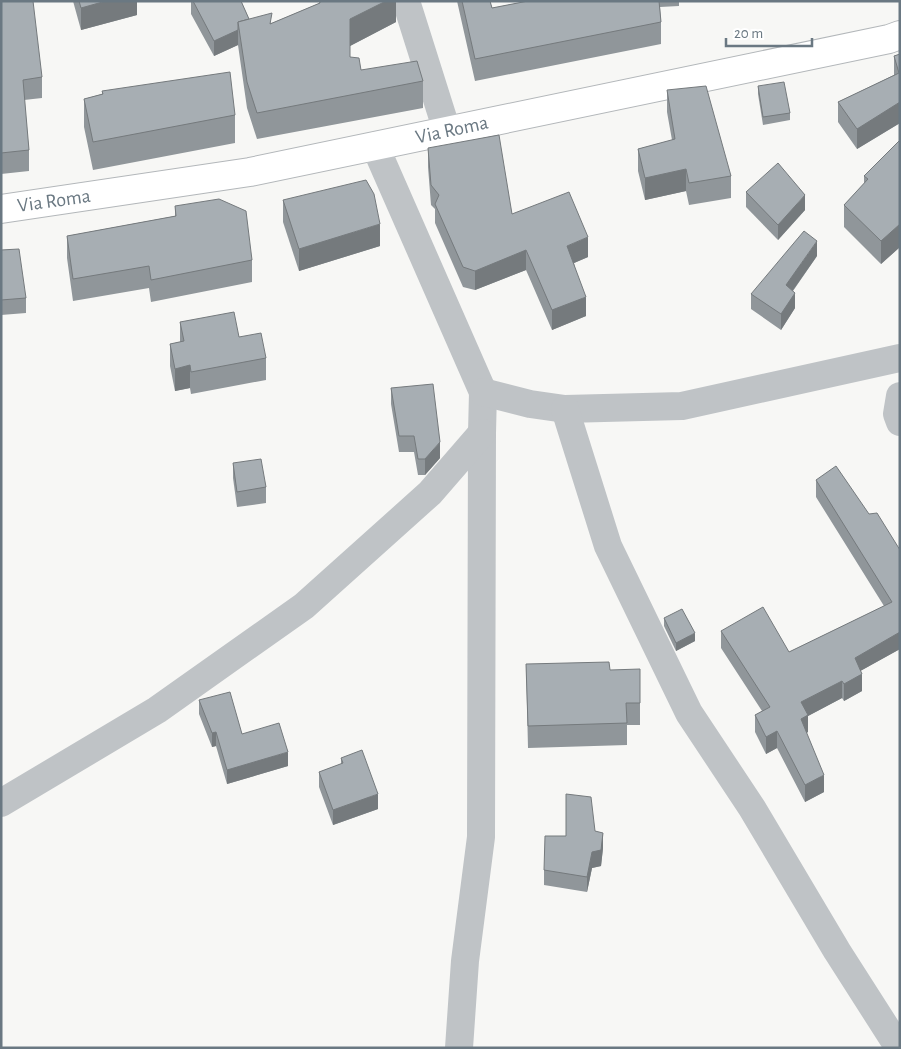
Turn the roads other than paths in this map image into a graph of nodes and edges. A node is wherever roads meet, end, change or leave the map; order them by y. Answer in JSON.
{"nodes":[{"id":1,"x":406,"y":1,"type":"edge"},
{"id":2,"x":900,"y":35,"type":"edge"},
{"id":3,"x":447,"y":131,"type":"junction"},
{"id":4,"x":375,"y":146,"type":"junction"},
{"id":5,"x":1,"y":209,"type":"edge"},
{"id":6,"x":900,"y":358,"type":"edge"},
{"id":7,"x":483,"y":392,"type":"junction"},
{"id":8,"x":900,"y":396,"type":"edge"},
{"id":9,"x":565,"y":409,"type":"junction"},
{"id":10,"x":900,"y":422,"type":"edge"},
{"id":11,"x":482,"y":433,"type":"junction"},
{"id":12,"x":1,"y":803,"type":"edge"},
{"id":13,"x":459,"y":1048,"type":"edge"},
{"id":14,"x":899,"y":1048,"type":"edge"}],
"edges":[{"from":1,"to":3,"type":"street"},
{"from":2,"to":3,"type":"main road","name":"Via Roma"},
{"from":3,"to":4,"type":"main road","name":"Via Roma"},
{"from":4,"to":5,"type":"main road","name":"Via Roma"},
{"from":4,"to":7,"type":"street"},
{"from":6,"to":9,"type":"street"},
{"from":7,"to":9,"type":"street"},
{"from":7,"to":11,"type":"street"},
{"from":8,"to":10,"type":"street"},
{"from":9,"to":14,"type":"street"},
{"from":11,"to":12,"type":"street"},
{"from":11,"to":13,"type":"street"}]}
